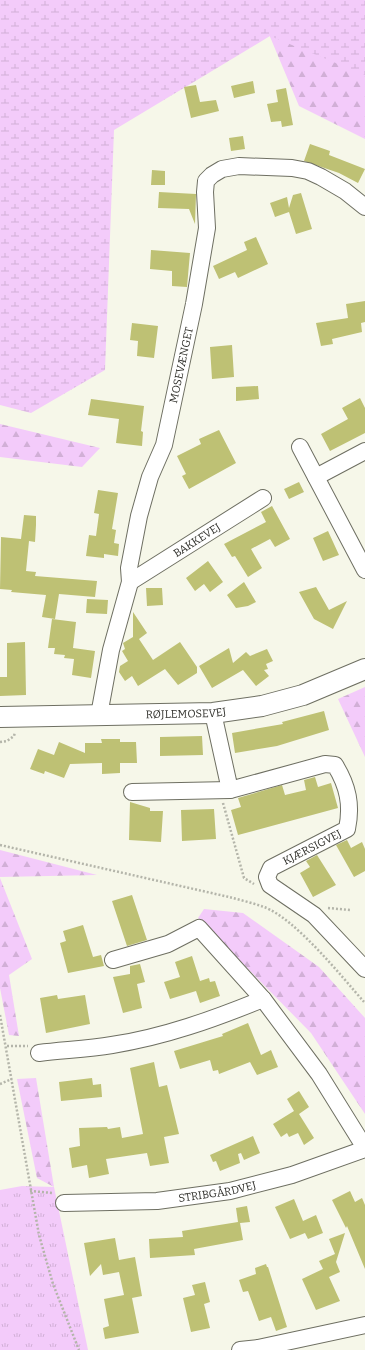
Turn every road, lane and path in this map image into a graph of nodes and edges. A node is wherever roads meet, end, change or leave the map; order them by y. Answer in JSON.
{"nodes":[{"id":1,"x":365,"y":207,"type":"edge"},
{"id":2,"x":300,"y":447,"type":"dead end"},
{"id":3,"x":365,"y":451,"type":"edge"},
{"id":4,"x":316,"y":477,"type":"junction"},
{"id":5,"x":263,"y":498,"type":"dead end"},
{"id":6,"x":365,"y":570,"type":"edge"},
{"id":7,"x":130,"y":582,"type":"junction"},
{"id":8,"x":365,"y":669,"type":"edge"},
{"id":9,"x":213,"y":713,"type":"junction"},
{"id":10,"x":99,"y":715,"type":"junction"},
{"id":11,"x":0,"y":718,"type":"edge"},
{"id":12,"x":230,"y":790,"type":"junction"},
{"id":13,"x":132,"y":792,"type":"dead end"},
{"id":14,"x":0,"y":845,"type":"edge"},
{"id":15,"x":113,"y":960,"type":"dead end"},
{"id":16,"x":365,"y":969,"type":"edge"},
{"id":17,"x":263,"y":999,"type":"junction"},
{"id":18,"x":365,"y":1003,"type":"edge"},
{"id":19,"x":0,"y":1015,"type":"edge"},
{"id":20,"x":39,"y":1053,"type":"dead end"},
{"id":21,"x":12,"y":1079,"type":"junction"},
{"id":22,"x":0,"y":1084,"type":"edge"},
{"id":23,"x":365,"y":1148,"type":"edge"},
{"id":24,"x":30,"y":1192,"type":"junction"},
{"id":25,"x":64,"y":1203,"type":"joint"},
{"id":26,"x":365,"y":1325,"type":"edge"},
{"id":27,"x":79,"y":1350,"type":"edge"},
{"id":28,"x":240,"y":1350,"type":"edge"}],
"edges":[{"from":1,"to":7,"type":"street","name":"MOSEVÆNGET"},
{"from":2,"to":4,"type":"street"},
{"from":3,"to":4,"type":"street"},
{"from":4,"to":6,"type":"street"},
{"from":5,"to":7,"type":"street","name":"BAKKEVEJ"},
{"from":7,"to":10,"type":"street","name":"MOSEVÆNGET"},
{"from":8,"to":9,"type":"street","name":"RØJLEMOSEVEJ"},
{"from":9,"to":10,"type":"street","name":"RØJLEMOSEVEJ"},
{"from":9,"to":12,"type":"street"},
{"from":10,"to":11,"type":"street","name":"RØJLEMOSEVEJ"},
{"from":12,"to":13,"type":"street","name":"KJÆRSIGVEJ"},
{"from":12,"to":16,"type":"street","name":"KJÆRSIGVEJ"},
{"from":14,"to":18,"type":"path"},
{"from":15,"to":17,"type":"street","name":"STRIBGÅRDVEJ"},
{"from":17,"to":20,"type":"street"},
{"from":17,"to":23,"type":"street","name":"STRIBGÅRDVEJ"},
{"from":19,"to":21,"type":"path"},
{"from":21,"to":22,"type":"path"},
{"from":21,"to":24,"type":"path"},
{"from":23,"to":25,"type":"street","name":"STRIBGÅRDVEJ"},
{"from":24,"to":25,"type":"path"},
{"from":24,"to":27,"type":"path"},
{"from":26,"to":28,"type":"street"}]}
